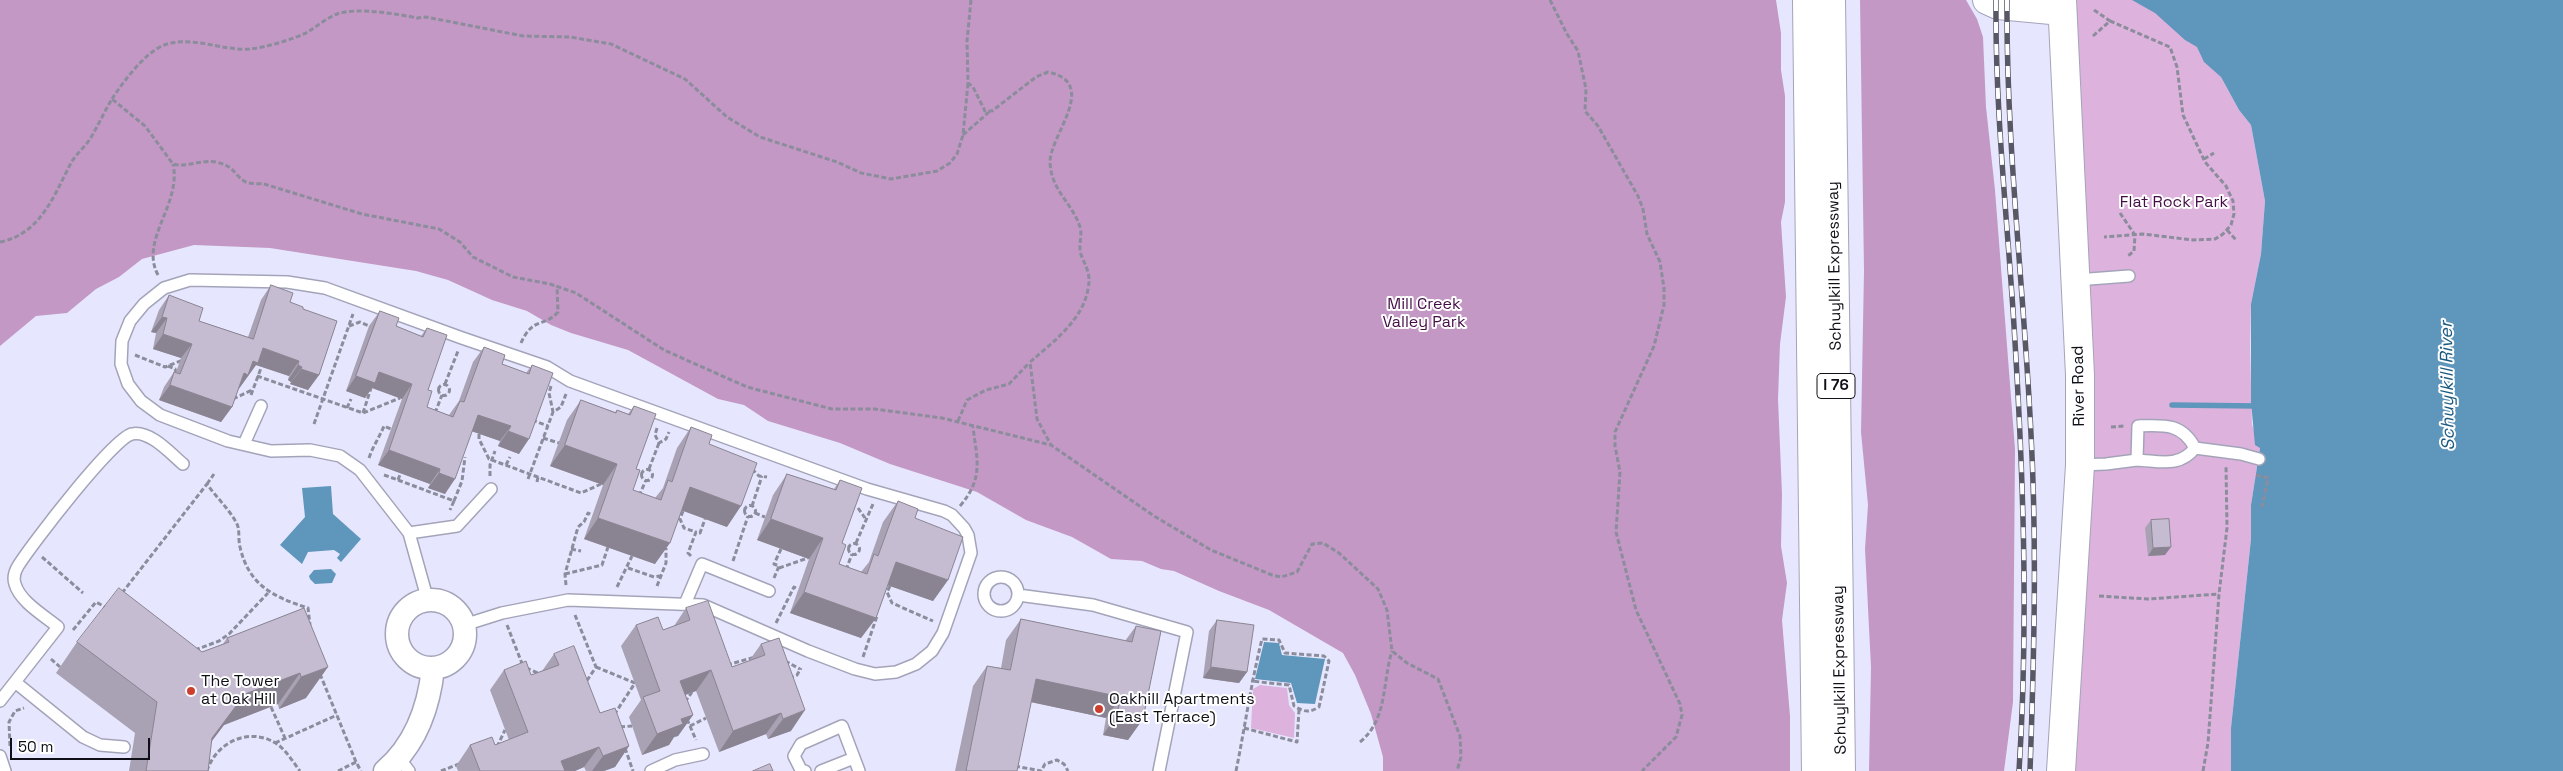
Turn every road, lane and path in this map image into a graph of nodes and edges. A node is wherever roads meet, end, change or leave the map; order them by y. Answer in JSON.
{"nodes":[{"id":1,"x":971,"y":0,"type":"edge"},
{"id":2,"x":1550,"y":0,"type":"edge"},
{"id":3,"x":1807,"y":0,"type":"edge"},
{"id":4,"x":1832,"y":0,"type":"edge"},
{"id":5,"x":1987,"y":0,"type":"edge"},
{"id":6,"x":2062,"y":5,"type":"edge"},
{"id":7,"x":2094,"y":10,"type":"dead end"},
{"id":8,"x":2110,"y":21,"type":"junction"},
{"id":9,"x":2093,"y":36,"type":"dead end"},
{"id":10,"x":968,"y":83,"type":"junction"},
{"id":11,"x":112,"y":99,"type":"junction"},
{"id":12,"x":989,"y":112,"type":"junction"},
{"id":13,"x":963,"y":135,"type":"junction"},
{"id":14,"x":2214,"y":153,"type":"dead end"},
{"id":15,"x":2203,"y":159,"type":"junction"},
{"id":16,"x":173,"y":164,"type":"junction"},
{"id":17,"x":2120,"y":213,"type":"dead end"},
{"id":18,"x":2227,"y":230,"type":"junction"},
{"id":19,"x":2135,"y":235,"type":"junction"},
{"id":20,"x":2104,"y":237,"type":"dead end"},
{"id":21,"x":2236,"y":240,"type":"dead end"},
{"id":22,"x":0,"y":242,"type":"edge"},
{"id":23,"x":2128,"y":256,"type":"dead end"},
{"id":24,"x":2129,"y":276,"type":"dead end"},
{"id":25,"x":2075,"y":280,"type":"junction"},
{"id":26,"x":557,"y":286,"type":"junction"},
{"id":27,"x":164,"y":288,"type":"junction"},
{"id":28,"x":357,"y":302,"type":"junction"},
{"id":29,"x":349,"y":326,"type":"junction"},
{"id":30,"x":369,"y":326,"type":"dead end"},
{"id":31,"x":462,"y":338,"type":"junction"},
{"id":32,"x":120,"y":350,"type":"junction"},
{"id":33,"x":516,"y":356,"type":"junction"},
{"id":34,"x":184,"y":360,"type":"edge"},
{"id":35,"x":1030,"y":362,"type":"junction"},
{"id":36,"x":168,"y":366,"type":"junction"},
{"id":37,"x":261,"y":368,"type":"edge"},
{"id":38,"x":557,"y":373,"type":"junction"},
{"id":39,"x":257,"y":376,"type":"junction"},
{"id":40,"x":178,"y":379,"type":"edge"},
{"id":41,"x":570,"y":381,"type":"junction"},
{"id":42,"x":445,"y":384,"type":"junction"},
{"id":43,"x":371,"y":388,"type":"edge"},
{"id":44,"x":253,"y":390,"type":"junction"},
{"id":45,"x":442,"y":395,"type":"junction"},
{"id":46,"x":250,"y":397,"type":"dead end"},
{"id":47,"x":400,"y":398,"type":"edge"},
{"id":48,"x":323,"y":399,"type":"junction"},
{"id":49,"x":351,"y":399,"type":"dead end"},
{"id":50,"x":229,"y":401,"type":"edge"},
{"id":51,"x":260,"y":406,"type":"dead end"},
{"id":52,"x":347,"y":408,"type":"junction"},
{"id":53,"x":428,"y":412,"type":"edge"},
{"id":54,"x":553,"y":412,"type":"junction"},
{"id":55,"x":363,"y":413,"type":"junction"},
{"id":56,"x":434,"y":414,"type":"junction"},
{"id":57,"x":441,"y":417,"type":"edge"},
{"id":58,"x":531,"y":420,"type":"edge"},
{"id":59,"x":958,"y":421,"type":"junction"},
{"id":60,"x":314,"y":424,"type":"dead end"},
{"id":61,"x":548,"y":426,"type":"junction"},
{"id":62,"x":972,"y":427,"type":"junction"},
{"id":63,"x":391,"y":429,"type":"dead end"},
{"id":64,"x":479,"y":434,"type":"edge"},
{"id":65,"x":543,"y":438,"type":"junction"},
{"id":66,"x":558,"y":443,"type":"dead end"},
{"id":67,"x":244,"y":444,"type":"junction"},
{"id":68,"x":659,"y":444,"type":"dead end"},
{"id":69,"x":1051,"y":445,"type":"junction"},
{"id":70,"x":2195,"y":448,"type":"junction"},
{"id":71,"x":495,"y":451,"type":"dead end"},
{"id":72,"x":2226,"y":452,"type":"junction"},
{"id":73,"x":464,"y":457,"type":"edge"},
{"id":74,"x":510,"y":457,"type":"dead end"},
{"id":75,"x":2259,"y":459,"type":"dead end"},
{"id":76,"x":492,"y":460,"type":"junction"},
{"id":77,"x":2137,"y":460,"type":"junction"},
{"id":78,"x":404,"y":462,"type":"edge"},
{"id":79,"x":183,"y":464,"type":"dead end"},
{"id":80,"x":506,"y":465,"type":"junction"},
{"id":81,"x":2080,"y":465,"type":"junction"},
{"id":82,"x":649,"y":469,"type":"junction"},
{"id":83,"x":365,"y":471,"type":"junction"},
{"id":84,"x":214,"y":474,"type":"dead end"},
{"id":85,"x":530,"y":474,"type":"junction"},
{"id":86,"x":2253,"y":474,"type":"dead end"},
{"id":87,"x":762,"y":476,"type":"dead end"},
{"id":88,"x":538,"y":477,"type":"junction"},
{"id":89,"x":528,"y":478,"type":"dead end"},
{"id":90,"x":398,"y":480,"type":"junction"},
{"id":91,"x":646,"y":480,"type":"junction"},
{"id":92,"x":536,"y":482,"type":"dead end"},
{"id":93,"x":207,"y":484,"type":"junction"},
{"id":94,"x":601,"y":484,"type":"edge"},
{"id":95,"x":491,"y":489,"type":"joint"},
{"id":96,"x":632,"y":496,"type":"edge"},
{"id":97,"x":638,"y":499,"type":"junction"},
{"id":98,"x":454,"y":501,"type":"junction"},
{"id":99,"x":645,"y":502,"type":"edge"},
{"id":100,"x":752,"y":506,"type":"junction"},
{"id":101,"x":739,"y":507,"type":"edge"},
{"id":102,"x":2262,"y":507,"type":"dead end"},
{"id":103,"x":858,"y":508,"type":"edge"},
{"id":104,"x":744,"y":509,"type":"junction"},
{"id":105,"x":683,"y":511,"type":"edge"},
{"id":106,"x":755,"y":513,"type":"junction"},
{"id":107,"x":592,"y":515,"type":"dead end"},
{"id":108,"x":952,"y":515,"type":"junction"},
{"id":109,"x":748,"y":516,"type":"junction"},
{"id":110,"x":765,"y":517,"type":"dead end"},
{"id":111,"x":705,"y":519,"type":"dead end"},
{"id":112,"x":443,"y":528,"type":"junction"},
{"id":113,"x":696,"y":532,"type":"junction"},
{"id":114,"x":409,"y":533,"type":"junction"},
{"id":115,"x":663,"y":542,"type":"edge"},
{"id":116,"x":856,"y":543,"type":"junction"},
{"id":117,"x":608,"y":547,"type":"edge"},
{"id":118,"x":48,"y":549,"type":"dead end"},
{"id":119,"x":571,"y":549,"type":"junction"},
{"id":120,"x":781,"y":549,"type":"dead end"},
{"id":121,"x":581,"y":551,"type":"dead end"},
{"id":122,"x":852,"y":554,"type":"junction"},
{"id":123,"x":632,"y":556,"type":"dead end"},
{"id":124,"x":808,"y":558,"type":"edge"},
{"id":125,"x":702,"y":564,"type":"junction"},
{"id":126,"x":628,"y":568,"type":"junction"},
{"id":127,"x":778,"y":568,"type":"junction"},
{"id":128,"x":838,"y":570,"type":"edge"},
{"id":129,"x":845,"y":573,"type":"junction"},
{"id":130,"x":565,"y":574,"type":"junction"},
{"id":131,"x":728,"y":574,"type":"junction"},
{"id":132,"x":660,"y":576,"type":"junction"},
{"id":133,"x":852,"y":576,"type":"edge"},
{"id":134,"x":657,"y":586,"type":"dead end"},
{"id":135,"x":890,"y":586,"type":"edge"},
{"id":136,"x":798,"y":589,"type":"dead end"},
{"id":137,"x":769,"y":591,"type":"joint"},
{"id":138,"x":83,"y":593,"type":"dead end"},
{"id":139,"x":268,"y":593,"type":"junction"},
{"id":140,"x":2219,"y":594,"type":"junction"},
{"id":141,"x":121,"y":595,"type":"edge"},
{"id":142,"x":1018,"y":595,"type":"dead end"},
{"id":143,"x":2099,"y":596,"type":"dead end"},
{"id":144,"x":568,"y":600,"type":"junction"},
{"id":145,"x":428,"y":601,"type":"junction"},
{"id":146,"x":611,"y":601,"type":"junction"},
{"id":147,"x":684,"y":604,"type":"junction"},
{"id":148,"x":109,"y":610,"type":"edge"},
{"id":149,"x":502,"y":613,"type":"junction"},
{"id":150,"x":870,"y":614,"type":"edge"},
{"id":151,"x":464,"y":625,"type":"junction"},
{"id":152,"x":945,"y":626,"type":"junction"},
{"id":153,"x":72,"y":631,"type":"dead end"},
{"id":154,"x":310,"y":631,"type":"edge"},
{"id":155,"x":771,"y":635,"type":"junction"},
{"id":156,"x":190,"y":651,"type":"edge"},
{"id":157,"x":1392,"y":651,"type":"junction"},
{"id":158,"x":56,"y":652,"type":"dead end"},
{"id":159,"x":808,"y":652,"type":"junction"},
{"id":160,"x":760,"y":655,"type":"edge"},
{"id":161,"x":780,"y":659,"type":"edge"},
{"id":162,"x":738,"y":662,"type":"junction"},
{"id":163,"x":721,"y":663,"type":"edge"},
{"id":164,"x":728,"y":665,"type":"junction"},
{"id":165,"x":60,"y":667,"type":"dead end"},
{"id":166,"x":523,"y":667,"type":"junction"},
{"id":167,"x":596,"y":667,"type":"junction"},
{"id":168,"x":318,"y":668,"type":"edge"},
{"id":169,"x":433,"y":668,"type":"junction"},
{"id":170,"x":800,"y":669,"type":"junction"},
{"id":171,"x":742,"y":670,"type":"edge"},
{"id":172,"x":859,"y":670,"type":"junction"},
{"id":173,"x":726,"y":672,"type":"edge"},
{"id":174,"x":517,"y":674,"type":"edge"},
{"id":175,"x":540,"y":674,"type":"edge"},
{"id":176,"x":780,"y":681,"type":"edge"},
{"id":177,"x":1251,"y":681,"type":"junction"},
{"id":178,"x":16,"y":682,"type":"junction"},
{"id":179,"x":582,"y":689,"type":"edge"},
{"id":180,"x":692,"y":692,"type":"edge"},
{"id":181,"x":0,"y":701,"type":"edge"},
{"id":182,"x":682,"y":706,"type":"edge"},
{"id":183,"x":271,"y":707,"type":"edge"},
{"id":184,"x":30,"y":710,"type":"dead end"},
{"id":185,"x":1299,"y":710,"type":"junction"},
{"id":186,"x":684,"y":713,"type":"edge"},
{"id":187,"x":337,"y":715,"type":"junction"},
{"id":188,"x":606,"y":715,"type":"edge"},
{"id":189,"x":613,"y":718,"type":"junction"},
{"id":190,"x":706,"y":718,"type":"dead end"},
{"id":191,"x":632,"y":726,"type":"dead end"},
{"id":192,"x":690,"y":726,"type":"junction"},
{"id":193,"x":617,"y":728,"type":"junction"},
{"id":194,"x":1244,"y":728,"type":"junction"},
{"id":195,"x":505,"y":730,"type":"dead end"},
{"id":196,"x":620,"y":736,"type":"edge"},
{"id":197,"x":285,"y":738,"type":"junction"},
{"id":198,"x":1360,"y":742,"type":"dead end"},
{"id":199,"x":275,"y":743,"type":"junction"},
{"id":200,"x":623,"y":745,"type":"edge"},
{"id":201,"x":124,"y":747,"type":"dead end"},
{"id":202,"x":496,"y":750,"type":"edge"},
{"id":203,"x":5,"y":753,"type":"edge"},
{"id":204,"x":703,"y":754,"type":"joint"},
{"id":205,"x":854,"y":758,"type":"junction"},
{"id":206,"x":469,"y":761,"type":"edge"},
{"id":207,"x":356,"y":762,"type":"junction"},
{"id":208,"x":1008,"y":765,"type":"edge"},
{"id":209,"x":397,"y":766,"type":"edge"},
{"id":210,"x":5,"y":771,"type":"edge"},
{"id":211,"x":207,"y":771,"type":"edge"},
{"id":212,"x":300,"y":771,"type":"edge"},
{"id":213,"x":338,"y":771,"type":"edge"},
{"id":214,"x":361,"y":771,"type":"edge"},
{"id":215,"x":441,"y":771,"type":"edge"},
{"id":216,"x":633,"y":771,"type":"edge"},
{"id":217,"x":651,"y":771,"type":"edge"},
{"id":218,"x":805,"y":771,"type":"edge"},
{"id":219,"x":821,"y":771,"type":"edge"},
{"id":220,"x":859,"y":771,"type":"edge"},
{"id":221,"x":1068,"y":771,"type":"edge"},
{"id":222,"x":1159,"y":771,"type":"edge"},
{"id":223,"x":1236,"y":771,"type":"edge"},
{"id":224,"x":1457,"y":771,"type":"edge"},
{"id":225,"x":1642,"y":771,"type":"edge"},
{"id":226,"x":1816,"y":771,"type":"edge"},
{"id":227,"x":1841,"y":771,"type":"edge"},
{"id":228,"x":2060,"y":771,"type":"edge"},
{"id":229,"x":2203,"y":771,"type":"edge"}],
"edges":[{"from":1,"to":10,"type":"path"},
{"from":2,"to":225,"type":"path"},
{"from":3,"to":226,"type":"main road","name":"Schuylkill Expressway","number":"I 76"},
{"from":4,"to":227,"type":"main road","name":"Schuylkill Expressway","number":"I 76"},
{"from":5,"to":6,"type":"main road"},
{"from":6,"to":25,"type":"main road","name":"River Road"},
{"from":7,"to":8,"type":"path"},
{"from":8,"to":9,"type":"path"},
{"from":8,"to":15,"type":"path"},
{"from":10,"to":12,"type":"path"},
{"from":10,"to":13,"type":"path"},
{"from":11,"to":13,"type":"path"},
{"from":11,"to":16,"type":"path"},
{"from":11,"to":22,"type":"path"},
{"from":12,"to":13,"type":"path"},
{"from":12,"to":35,"type":"path"},
{"from":14,"to":15,"type":"path"},
{"from":15,"to":18,"type":"path"},
{"from":16,"to":26,"type":"path"},
{"from":16,"to":27,"type":"path"},
{"from":17,"to":19,"type":"path"},
{"from":18,"to":19,"type":"path"},
{"from":18,"to":21,"type":"path"},
{"from":19,"to":20,"type":"path"},
{"from":19,"to":23,"type":"path"},
{"from":24,"to":25,"type":"lane"},
{"from":25,"to":81,"type":"main road","name":"River Road"},
{"from":26,"to":33,"type":"path"},
{"from":26,"to":59,"type":"path"},
{"from":27,"to":28,"type":"lane"},
{"from":27,"to":32,"type":"lane"},
{"from":28,"to":29,"type":"path"},
{"from":28,"to":31,"type":"lane"},
{"from":29,"to":30,"type":"path"},
{"from":29,"to":48,"type":"path"},
{"from":31,"to":33,"type":"lane"},
{"from":31,"to":42,"type":"path"},
{"from":32,"to":36,"type":"path"},
{"from":32,"to":67,"type":"lane"},
{"from":33,"to":38,"type":"lane"},
{"from":34,"to":36,"type":"path"},
{"from":35,"to":59,"type":"path"},
{"from":35,"to":69,"type":"path"},
{"from":36,"to":40,"type":"path"},
{"from":37,"to":39,"type":"path"},
{"from":38,"to":41,"type":"lane"},
{"from":38,"to":54,"type":"path"},
{"from":39,"to":44,"type":"path"},
{"from":39,"to":48,"type":"path"},
{"from":41,"to":54,"type":"path"},
{"from":41,"to":108,"type":"lane"},
{"from":42,"to":45,"type":"path"},
{"from":42,"to":45,"type":"path"},
{"from":43,"to":55,"type":"path"},
{"from":44,"to":46,"type":"path"},
{"from":44,"to":50,"type":"path"},
{"from":45,"to":56,"type":"path"},
{"from":47,"to":55,"type":"path"},
{"from":48,"to":52,"type":"path"},
{"from":48,"to":60,"type":"path"},
{"from":49,"to":52,"type":"path"},
{"from":51,"to":67,"type":"lane"},
{"from":52,"to":55,"type":"path"},
{"from":53,"to":56,"type":"path"},
{"from":54,"to":61,"type":"path"},
{"from":56,"to":57,"type":"path"},
{"from":58,"to":61,"type":"path"},
{"from":59,"to":62,"type":"path"},
{"from":61,"to":65,"type":"path"},
{"from":62,"to":69,"type":"path"},
{"from":62,"to":108,"type":"path"},
{"from":63,"to":83,"type":"path"},
{"from":64,"to":76,"type":"path"},
{"from":65,"to":66,"type":"path"},
{"from":65,"to":85,"type":"path"},
{"from":67,"to":83,"type":"lane"},
{"from":68,"to":82,"type":"path"},
{"from":69,"to":157,"type":"path"},
{"from":70,"to":72,"type":"lane"},
{"from":70,"to":77,"type":"lane"},
{"from":70,"to":77,"type":"lane"},
{"from":71,"to":76,"type":"path"},
{"from":72,"to":75,"type":"lane"},
{"from":72,"to":140,"type":"path"},
{"from":73,"to":98,"type":"path"},
{"from":74,"to":80,"type":"path"},
{"from":76,"to":80,"type":"path"},
{"from":76,"to":95,"type":"path"},
{"from":77,"to":81,"type":"lane"},
{"from":78,"to":90,"type":"path"},
{"from":79,"to":178,"type":"lane"},
{"from":80,"to":85,"type":"path"},
{"from":81,"to":228,"type":"main road","name":"River Road"},
{"from":82,"to":91,"type":"path"},
{"from":82,"to":91,"type":"path"},
{"from":83,"to":90,"type":"path"},
{"from":83,"to":114,"type":"lane"},
{"from":84,"to":93,"type":"path"},
{"from":85,"to":88,"type":"path"},
{"from":85,"to":89,"type":"path"},
{"from":86,"to":102,"type":"path"},
{"from":87,"to":100,"type":"path"},
{"from":88,"to":92,"type":"path"},
{"from":88,"to":94,"type":"path"},
{"from":90,"to":98,"type":"path"},
{"from":91,"to":97,"type":"path"},
{"from":93,"to":139,"type":"path"},
{"from":93,"to":141,"type":"path"},
{"from":95,"to":112,"type":"lane"},
{"from":96,"to":97,"type":"path"},
{"from":97,"to":99,"type":"path"},
{"from":98,"to":112,"type":"path"},
{"from":100,"to":104,"type":"path"},
{"from":100,"to":106,"type":"path"},
{"from":101,"to":104,"type":"path"},
{"from":103,"to":116,"type":"path"},
{"from":104,"to":109,"type":"path"},
{"from":105,"to":113,"type":"path"},
{"from":106,"to":109,"type":"path"},
{"from":106,"to":110,"type":"path"},
{"from":107,"to":119,"type":"path"},
{"from":108,"to":152,"type":"lane"},
{"from":109,"to":131,"type":"path"},
{"from":111,"to":113,"type":"path"},
{"from":112,"to":114,"type":"lane"},
{"from":113,"to":125,"type":"path"},
{"from":114,"to":145,"type":"lane"},
{"from":115,"to":132,"type":"path"},
{"from":116,"to":122,"type":"path"},
{"from":116,"to":122,"type":"path"},
{"from":117,"to":130,"type":"path"},
{"from":118,"to":138,"type":"path"},
{"from":119,"to":121,"type":"path"},
{"from":119,"to":130,"type":"path"},
{"from":120,"to":127,"type":"path"},
{"from":122,"to":129,"type":"path"},
{"from":123,"to":126,"type":"path"},
{"from":124,"to":127,"type":"path"},
{"from":125,"to":131,"type":"lane"},
{"from":125,"to":147,"type":"lane"},
{"from":126,"to":132,"type":"path"},
{"from":126,"to":146,"type":"path"},
{"from":127,"to":137,"type":"path"},
{"from":128,"to":129,"type":"path"},
{"from":129,"to":133,"type":"path"},
{"from":130,"to":144,"type":"path"},
{"from":131,"to":137,"type":"lane"},
{"from":132,"to":134,"type":"path"},
{"from":135,"to":152,"type":"path"},
{"from":136,"to":155,"type":"path"},
{"from":139,"to":154,"type":"path"},
{"from":139,"to":156,"type":"path"},
{"from":140,"to":143,"type":"path"},
{"from":140,"to":229,"type":"path"},
{"from":142,"to":222,"type":"lane"},
{"from":144,"to":146,"type":"lane"},
{"from":144,"to":149,"type":"lane"},
{"from":144,"to":167,"type":"path"},
{"from":145,"to":151,"type":"street"},
{"from":145,"to":169,"type":"street"},
{"from":146,"to":147,"type":"lane"},
{"from":147,"to":155,"type":"lane"},
{"from":148,"to":153,"type":"path"},
{"from":149,"to":151,"type":"lane"},
{"from":149,"to":166,"type":"path"},
{"from":150,"to":172,"type":"path"},
{"from":151,"to":169,"type":"street"},
{"from":152,"to":172,"type":"lane"},
{"from":155,"to":159,"type":"lane"},
{"from":157,"to":198,"type":"path"},
{"from":157,"to":224,"type":"path"},
{"from":158,"to":165,"type":"path"},
{"from":159,"to":170,"type":"path"},
{"from":159,"to":172,"type":"lane"},
{"from":160,"to":162,"type":"path"},
{"from":161,"to":170,"type":"path"},
{"from":162,"to":164,"type":"path"},
{"from":162,"to":171,"type":"path"},
{"from":163,"to":164,"type":"path"},
{"from":164,"to":173,"type":"path"},
{"from":166,"to":174,"type":"path"},
{"from":166,"to":175,"type":"path"},
{"from":167,"to":179,"type":"path"},
{"from":167,"to":189,"type":"path"},
{"from":168,"to":187,"type":"path"},
{"from":169,"to":209,"type":"street"},
{"from":170,"to":176,"type":"path"},
{"from":177,"to":185,"type":"path"},
{"from":177,"to":185,"type":"path"},
{"from":177,"to":194,"type":"path"},
{"from":178,"to":181,"type":"lane"},
{"from":178,"to":201,"type":"lane"},
{"from":180,"to":182,"type":"path"},
{"from":183,"to":197,"type":"path"},
{"from":184,"to":203,"type":"path"},
{"from":185,"to":194,"type":"path"},
{"from":186,"to":192,"type":"path"},
{"from":187,"to":197,"type":"path"},
{"from":187,"to":207,"type":"path"},
{"from":188,"to":189,"type":"path"},
{"from":189,"to":193,"type":"path"},
{"from":190,"to":192,"type":"path"},
{"from":191,"to":193,"type":"path"},
{"from":192,"to":204,"type":"path"},
{"from":193,"to":196,"type":"path"},
{"from":194,"to":223,"type":"path"},
{"from":195,"to":202,"type":"path"},
{"from":197,"to":199,"type":"path"},
{"from":199,"to":211,"type":"path"},
{"from":199,"to":212,"type":"path"},
{"from":200,"to":216,"type":"path"},
{"from":203,"to":210,"type":"lane"},
{"from":204,"to":217,"type":"lane"},
{"from":205,"to":218,"type":"lane"},
{"from":205,"to":219,"type":"lane"},
{"from":205,"to":220,"type":"lane"},
{"from":206,"to":215,"type":"path"},
{"from":207,"to":213,"type":"path"},
{"from":207,"to":214,"type":"path"},
{"from":208,"to":221,"type":"path"}]}
